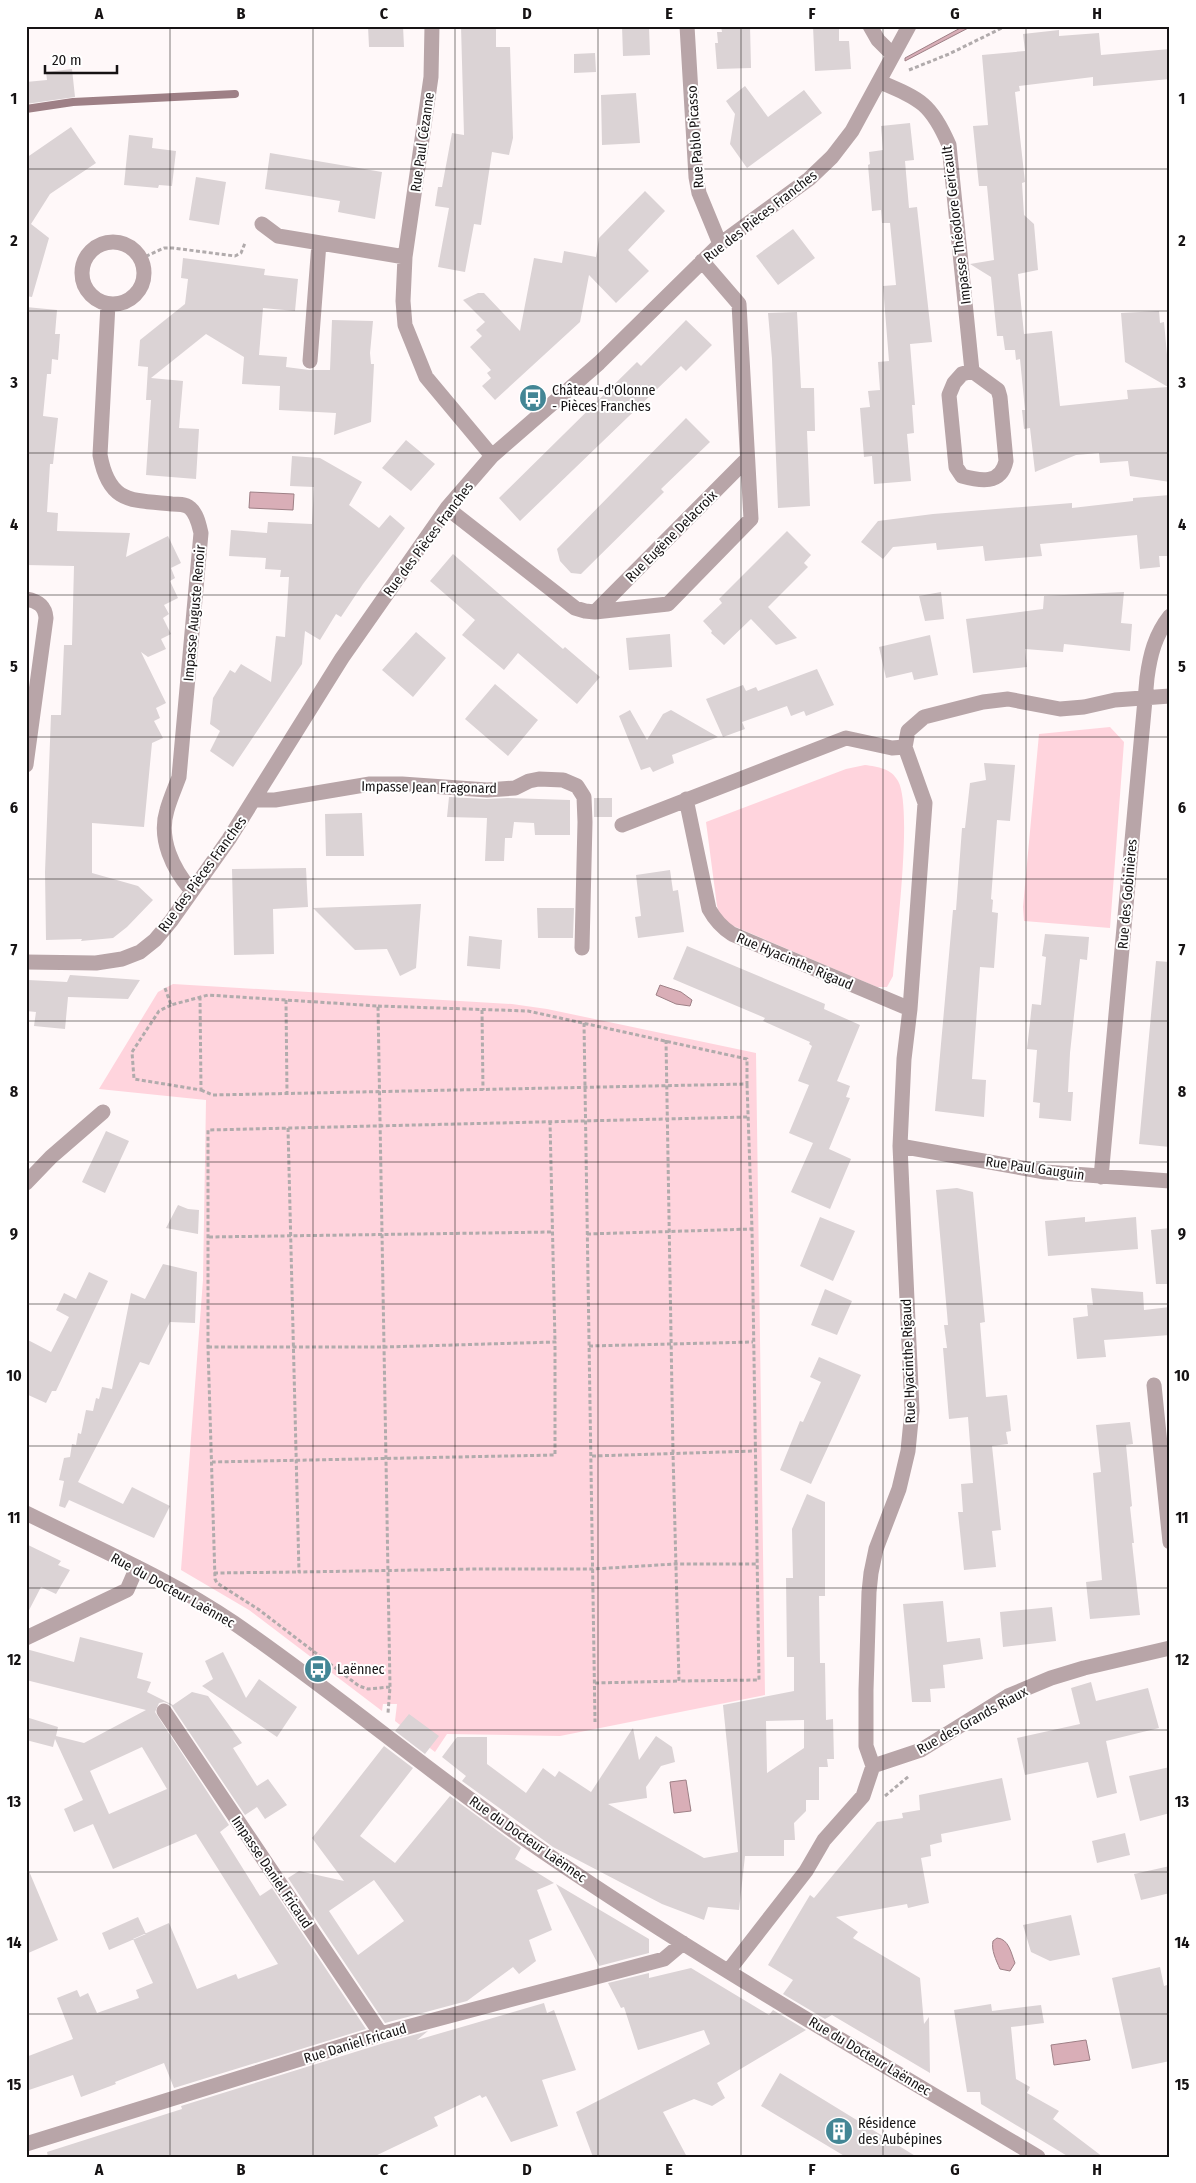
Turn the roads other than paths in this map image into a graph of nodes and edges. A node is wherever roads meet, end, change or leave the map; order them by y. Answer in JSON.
{"nodes":[{"id":1,"x":432,"y":26,"type":"edge"},
{"id":2,"x":687,"y":26,"type":"edge"},
{"id":3,"x":870,"y":26,"type":"edge"},
{"id":4,"x":909,"y":26,"type":"edge"},
{"id":5,"x":893,"y":55,"type":"junction"},
{"id":6,"x":880,"y":82,"type":"junction"},
{"id":7,"x":262,"y":224,"type":"dead end"},
{"id":8,"x":319,"y":243,"type":"junction"},
{"id":9,"x":720,"y":244,"type":"junction"},
{"id":10,"x":405,"y":257,"type":"junction"},
{"id":11,"x":702,"y":261,"type":"junction"},
{"id":12,"x":108,"y":304,"type":"junction"},
{"id":13,"x":310,"y":361,"type":"dead end"},
{"id":14,"x":972,"y":371,"type":"junction"},
{"id":15,"x":492,"y":456,"type":"junction"},
{"id":16,"x":747,"y":459,"type":"junction"},
{"id":17,"x":447,"y":508,"type":"junction"},
{"id":18,"x":26,"y":599,"type":"edge"},
{"id":19,"x":595,"y":612,"type":"junction"},
{"id":20,"x":1170,"y":616,"type":"edge"},
{"id":21,"x":1170,"y":696,"type":"edge"},
{"id":22,"x":1145,"y":697,"type":"junction"},
{"id":23,"x":905,"y":747,"type":"junction"},
{"id":24,"x":26,"y":765,"type":"edge"},
{"id":25,"x":686,"y":799,"type":"junction"},
{"id":26,"x":254,"y":800,"type":"junction"},
{"id":27,"x":622,"y":825,"type":"dead end"},
{"id":28,"x":192,"y":890,"type":"junction"},
{"id":29,"x":582,"y":948,"type":"dead end"},
{"id":30,"x":26,"y":962,"type":"edge"},
{"id":31,"x":910,"y":1009,"type":"junction"},
{"id":32,"x":103,"y":1112,"type":"dead end"},
{"id":33,"x":900,"y":1146,"type":"junction"},
{"id":34,"x":1101,"y":1177,"type":"junction"},
{"id":35,"x":1170,"y":1181,"type":"edge"},
{"id":36,"x":26,"y":1183,"type":"edge"},
{"id":37,"x":1154,"y":1385,"type":"dead end"},
{"id":38,"x":26,"y":1513,"type":"edge"},
{"id":39,"x":1170,"y":1542,"type":"edge"},
{"id":40,"x":138,"y":1567,"type":"junction"},
{"id":41,"x":26,"y":1638,"type":"edge"},
{"id":42,"x":1170,"y":1648,"type":"edge"},
{"id":43,"x":164,"y":1710,"type":"dead end"},
{"id":44,"x":872,"y":1766,"type":"junction"},
{"id":45,"x":683,"y":1943,"type":"junction"},
{"id":46,"x":729,"y":1970,"type":"junction"},
{"id":47,"x":381,"y":2034,"type":"junction"},
{"id":48,"x":26,"y":2144,"type":"edge"},
{"id":49,"x":1038,"y":2157,"type":"edge"}],
"edges":[{"from":1,"to":10,"type":"street","name":"Rue Paul Cézanne"},
{"from":2,"to":9,"type":"street","name":"Rue Pablo Picasso"},
{"from":3,"to":5,"type":"street"},
{"from":4,"to":5,"type":"street","name":"Rue des Pièces Franches"},
{"from":5,"to":6,"type":"street","name":"Rue des Pièces Franches"},
{"from":6,"to":9,"type":"street","name":"Rue des Pièces Franches"},
{"from":6,"to":14,"type":"street","name":"Impasse Théodore Gericault"},
{"from":7,"to":8,"type":"street"},
{"from":8,"to":10,"type":"street"},
{"from":8,"to":13,"type":"street"},
{"from":9,"to":11,"type":"street","name":"Rue des Pièces Franches"},
{"from":10,"to":15,"type":"street","name":"Rue Paul Cézanne"},
{"from":11,"to":15,"type":"street","name":"Rue des Pièces Franches"},
{"from":11,"to":16,"type":"street"},
{"from":12,"to":12,"type":"street"},
{"from":12,"to":28,"type":"street","name":"Impasse Auguste Renoir"},
{"from":14,"to":14,"type":"street"},
{"from":15,"to":17,"type":"street","name":"Rue des Pièces Franches"},
{"from":16,"to":19,"type":"street","name":"Rue Eugène Delacroix"},
{"from":16,"to":19,"type":"street"},
{"from":17,"to":19,"type":"street"},
{"from":17,"to":26,"type":"street","name":"Rue des Pièces Franches"},
{"from":18,"to":24,"type":"street"},
{"from":20,"to":22,"type":"street","name":"Rue des Gobinières"},
{"from":21,"to":22,"type":"street"},
{"from":22,"to":23,"type":"street"},
{"from":22,"to":34,"type":"street","name":"Rue des Gobinières"},
{"from":23,"to":25,"type":"street"},
{"from":23,"to":31,"type":"street","name":"Rue Hyacinthe Rigaud"},
{"from":25,"to":27,"type":"street"},
{"from":25,"to":31,"type":"street","name":"Rue Hyacinthe Rigaud"},
{"from":26,"to":28,"type":"street","name":"Rue des Pièces Franches"},
{"from":26,"to":29,"type":"street","name":"Impasse Jean Fragonard"},
{"from":28,"to":30,"type":"street","name":"Rue des Pièces Franches"},
{"from":31,"to":33,"type":"street","name":"Rue Hyacinthe Rigaud"},
{"from":32,"to":36,"type":"street"},
{"from":33,"to":34,"type":"street","name":"Rue Paul Gauguin"},
{"from":33,"to":44,"type":"street","name":"Rue Hyacinthe Rigaud"},
{"from":34,"to":35,"type":"street","name":"Rue Paul Gauguin"},
{"from":37,"to":39,"type":"street"},
{"from":38,"to":40,"type":"street","name":"Rue du Docteur Laënnec"},
{"from":40,"to":41,"type":"street"},
{"from":40,"to":45,"type":"street","name":"Rue du Docteur Laënnec"},
{"from":42,"to":44,"type":"street","name":"Rue des Grands Riaux"},
{"from":43,"to":47,"type":"street","name":"Impasse Daniel Fricaud"},
{"from":44,"to":46,"type":"street"},
{"from":45,"to":46,"type":"street","name":"Rue du Docteur Laënnec"},
{"from":45,"to":47,"type":"street","name":"Rue Daniel Fricaud"},
{"from":46,"to":49,"type":"street","name":"Rue du Docteur Laënnec"},
{"from":47,"to":48,"type":"street","name":"Rue Daniel Fricaud"}]}
